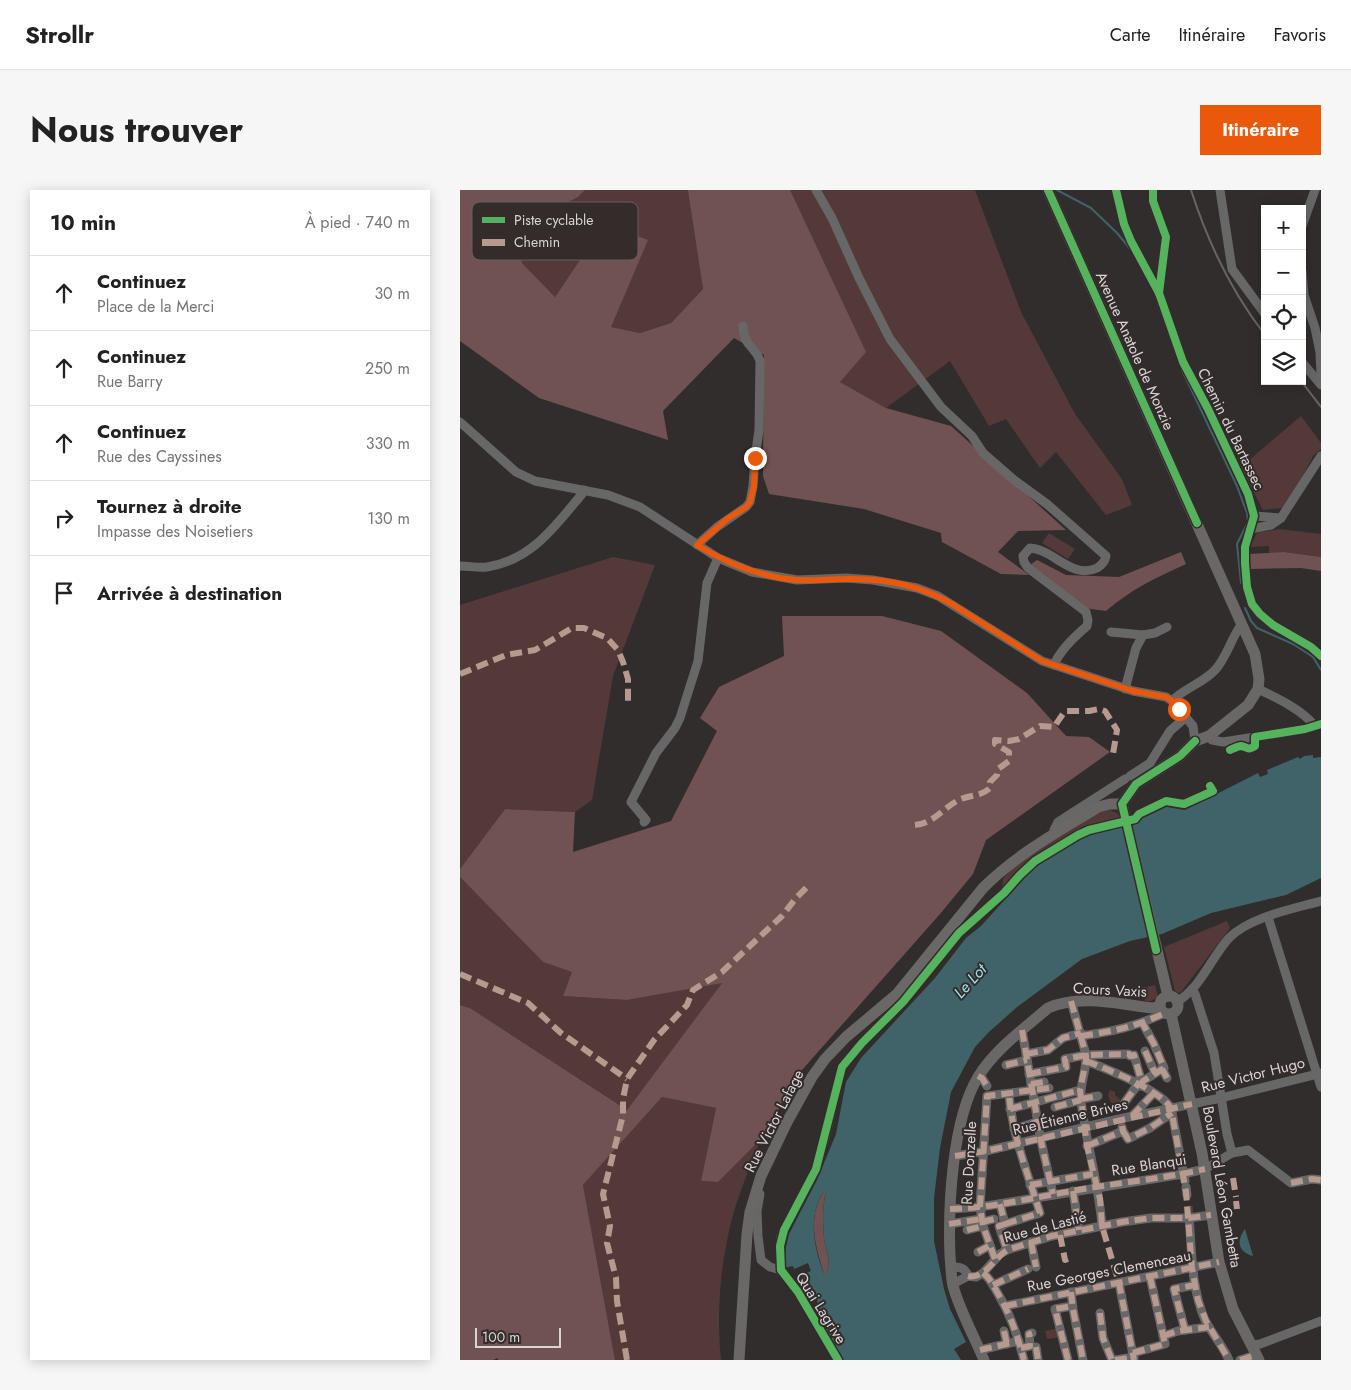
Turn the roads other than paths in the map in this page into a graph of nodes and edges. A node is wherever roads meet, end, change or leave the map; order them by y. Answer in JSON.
{"nodes":[{"id":1,"x":816,"y":190,"type":"edge"},
{"id":2,"x":1048,"y":190,"type":"edge"},
{"id":3,"x":1116,"y":190,"type":"edge"},
{"id":4,"x":1153,"y":190,"type":"edge"},
{"id":5,"x":1220,"y":190,"type":"edge"},
{"id":6,"x":1315,"y":190,"type":"edge"},
{"id":7,"x":1306,"y":215,"type":"edge"},
{"id":8,"x":1159,"y":293,"type":"junction"},
{"id":9,"x":1304,"y":295,"type":"edge"},
{"id":10,"x":1261,"y":309,"type":"edge"},
{"id":11,"x":743,"y":326,"type":"dead end"},
{"id":12,"x":1320,"y":349,"type":"edge"},
{"id":13,"x":1306,"y":367,"type":"edge"},
{"id":14,"x":1321,"y":370,"type":"edge"},
{"id":15,"x":1321,"y":385,"type":"edge"},
{"id":16,"x":460,"y":422,"type":"edge"},
{"id":17,"x":1321,"y":456,"type":"edge"},
{"id":18,"x":584,"y":490,"type":"junction"},
{"id":19,"x":1254,"y":516,"type":"junction"},
{"id":20,"x":1281,"y":518,"type":"junction"},
{"id":21,"x":1251,"y":529,"type":"junction"},
{"id":22,"x":697,"y":545,"type":"junction"},
{"id":23,"x":718,"y":558,"type":"junction"},
{"id":24,"x":460,"y":566,"type":"edge"},
{"id":25,"x":1241,"y":625,"type":"junction"},
{"id":26,"x":1167,"y":627,"type":"dead end"},
{"id":27,"x":1111,"y":632,"type":"dead end"},
{"id":28,"x":1143,"y":635,"type":"junction"},
{"id":29,"x":1321,"y":656,"type":"edge"},
{"id":30,"x":1054,"y":665,"type":"junction"},
{"id":31,"x":1125,"y":689,"type":"junction"},
{"id":32,"x":1258,"y":689,"type":"junction"},
{"id":33,"x":1172,"y":701,"type":"junction"},
{"id":34,"x":1186,"y":717,"type":"junction"},
{"id":35,"x":1318,"y":725,"type":"edge"},
{"id":36,"x":1209,"y":736,"type":"junction"},
{"id":37,"x":1196,"y":741,"type":"junction"},
{"id":38,"x":1122,"y":804,"type":"junction"},
{"id":39,"x":644,"y":822,"type":"dead end"},
{"id":40,"x":1055,"y":834,"type":"junction"},
{"id":41,"x":1321,"y":901,"type":"edge"},
{"id":42,"x":1268,"y":917,"type":"junction"},
{"id":43,"x":1192,"y":989,"type":"junction"},
{"id":44,"x":1173,"y":998,"type":"junction"},
{"id":45,"x":1071,"y":1001,"type":"junction"},
{"id":46,"x":1165,"y":1012,"type":"junction"},
{"id":47,"x":1143,"y":1024,"type":"junction"},
{"id":48,"x":1022,"y":1030,"type":"junction"},
{"id":49,"x":1081,"y":1035,"type":"junction"},
{"id":50,"x":1145,"y":1051,"type":"dead end"},
{"id":51,"x":1026,"y":1057,"type":"junction"},
{"id":52,"x":1086,"y":1058,"type":"junction"},
{"id":53,"x":1006,"y":1065,"type":"dead end"},
{"id":54,"x":841,"y":1071,"type":"dead end"},
{"id":55,"x":1158,"y":1071,"type":"junction"},
{"id":56,"x":1029,"y":1074,"type":"junction"},
{"id":57,"x":1319,"y":1074,"type":"edge"},
{"id":58,"x":978,"y":1076,"type":"junction"},
{"id":59,"x":1167,"y":1078,"type":"dead end"},
{"id":60,"x":1046,"y":1085,"type":"dead end"},
{"id":61,"x":1139,"y":1085,"type":"junction"},
{"id":62,"x":1031,"y":1087,"type":"junction"},
{"id":63,"x":1321,"y":1087,"type":"edge"},
{"id":64,"x":987,"y":1091,"type":"junction"},
{"id":65,"x":1009,"y":1094,"type":"junction"},
{"id":66,"x":1154,"y":1094,"type":"junction"},
{"id":67,"x":1080,"y":1096,"type":"junction"},
{"id":68,"x":1098,"y":1096,"type":"dead end"},
{"id":69,"x":1221,"y":1098,"type":"junction"},
{"id":70,"x":1034,"y":1102,"type":"junction"},
{"id":71,"x":1125,"y":1102,"type":"dead end"},
{"id":72,"x":1192,"y":1104,"type":"junction"},
{"id":73,"x":1055,"y":1108,"type":"dead end"},
{"id":74,"x":1010,"y":1109,"type":"junction"},
{"id":75,"x":1172,"y":1110,"type":"junction"},
{"id":76,"x":1132,"y":1116,"type":"junction"},
{"id":77,"x":1119,"y":1119,"type":"junction"},
{"id":78,"x":1037,"y":1122,"type":"junction"},
{"id":79,"x":1085,"y":1127,"type":"junction"},
{"id":80,"x":1014,"y":1129,"type":"junction"},
{"id":81,"x":1124,"y":1131,"type":"junction"},
{"id":82,"x":1040,"y":1137,"type":"junction"},
{"id":83,"x":1018,"y":1142,"type":"junction"},
{"id":84,"x":1087,"y":1146,"type":"junction"},
{"id":85,"x":1231,"y":1150,"type":"junction"},
{"id":86,"x":984,"y":1152,"type":"junction"},
{"id":87,"x":955,"y":1156,"type":"junction"},
{"id":88,"x":1205,"y":1169,"type":"junction"},
{"id":89,"x":1093,"y":1174,"type":"junction"},
{"id":90,"x":761,"y":1176,"type":"junction"},
{"id":91,"x":1050,"y":1180,"type":"junction"},
{"id":92,"x":1321,"y":1180,"type":"edge"},
{"id":93,"x":1030,"y":1185,"type":"junction"},
{"id":94,"x":1097,"y":1187,"type":"junction"},
{"id":95,"x":1073,"y":1191,"type":"junction"},
{"id":96,"x":1186,"y":1191,"type":"junction"},
{"id":97,"x":1054,"y":1194,"type":"junction"},
{"id":98,"x":1034,"y":1197,"type":"junction"},
{"id":99,"x":1000,"y":1204,"type":"junction"},
{"id":100,"x":980,"y":1207,"type":"junction"},
{"id":101,"x":950,"y":1210,"type":"junction"},
{"id":102,"x":1211,"y":1215,"type":"junction"},
{"id":103,"x":1189,"y":1218,"type":"junction"},
{"id":104,"x":994,"y":1219,"type":"dead end"},
{"id":105,"x":982,"y":1223,"type":"junction"},
{"id":106,"x":950,"y":1224,"type":"junction"},
{"id":107,"x":1006,"y":1224,"type":"junction"},
{"id":108,"x":1102,"y":1226,"type":"junction"},
{"id":109,"x":967,"y":1230,"type":"dead end"},
{"id":110,"x":1079,"y":1230,"type":"junction"},
{"id":111,"x":1031,"y":1242,"type":"junction"},
{"id":112,"x":989,"y":1246,"type":"junction"},
{"id":113,"x":1007,"y":1250,"type":"junction"},
{"id":114,"x":978,"y":1252,"type":"dead end"},
{"id":115,"x":995,"y":1259,"type":"junction"},
{"id":116,"x":1219,"y":1262,"type":"junction"},
{"id":117,"x":951,"y":1267,"type":"junction"},
{"id":118,"x":1192,"y":1268,"type":"junction"},
{"id":119,"x":780,"y":1270,"type":"junction"},
{"id":120,"x":976,"y":1275,"type":"junction"},
{"id":121,"x":1150,"y":1277,"type":"junction"},
{"id":122,"x":1119,"y":1283,"type":"junction"},
{"id":123,"x":952,"y":1284,"type":"junction"},
{"id":124,"x":993,"y":1285,"type":"junction"},
{"id":125,"x":1195,"y":1285,"type":"junction"},
{"id":126,"x":1071,"y":1292,"type":"junction"},
{"id":127,"x":1005,"y":1306,"type":"junction"},
{"id":128,"x":1072,"y":1306,"type":"junction"},
{"id":129,"x":1100,"y":1313,"type":"dead end"},
{"id":130,"x":1321,"y":1321,"type":"edge"},
{"id":131,"x":1209,"y":1327,"type":"junction"},
{"id":132,"x":1185,"y":1330,"type":"junction"},
{"id":133,"x":1004,"y":1331,"type":"dead end"},
{"id":134,"x":1032,"y":1333,"type":"dead end"},
{"id":135,"x":1164,"y":1336,"type":"junction"},
{"id":136,"x":1007,"y":1344,"type":"junction"},
{"id":137,"x":1020,"y":1345,"type":"junction"},
{"id":138,"x":1256,"y":1353,"type":"edge"},
{"id":139,"x":982,"y":1355,"type":"edge"},
{"id":140,"x":1137,"y":1356,"type":"edge"},
{"id":141,"x":742,"y":1357,"type":"edge"},
{"id":142,"x":838,"y":1360,"type":"edge"},
{"id":143,"x":1024,"y":1360,"type":"edge"},
{"id":144,"x":1068,"y":1360,"type":"edge"},
{"id":145,"x":1083,"y":1360,"type":"edge"},
{"id":146,"x":1118,"y":1360,"type":"edge"},
{"id":147,"x":1229,"y":1360,"type":"edge"},
{"id":148,"x":1240,"y":1360,"type":"edge"}],
"edges":[{"from":1,"to":30,"type":"street"},
{"from":2,"to":25,"type":"main road","name":"Avenue Anatole de Monzie"},
{"from":3,"to":8,"type":"street","name":"Chemin du Bartassec"},
{"from":4,"to":8,"type":"street"},
{"from":5,"to":10,"type":"street"},
{"from":6,"to":7,"type":"street"},
{"from":8,"to":19,"type":"street","name":"Chemin du Bartassec"},
{"from":9,"to":12,"type":"street"},
{"from":11,"to":22,"type":"street"},
{"from":12,"to":14,"type":"street"},
{"from":13,"to":15,"type":"street"},
{"from":16,"to":18,"type":"street"},
{"from":17,"to":20,"type":"street"},
{"from":18,"to":22,"type":"street"},
{"from":18,"to":24,"type":"street"},
{"from":19,"to":20,"type":"street"},
{"from":19,"to":21,"type":"street","name":"Chemin du Bartassec"},
{"from":20,"to":21,"type":"street"},
{"from":21,"to":29,"type":"street","name":"Chemin du Bartassec"},
{"from":22,"to":23,"type":"street"},
{"from":23,"to":30,"type":"street"},
{"from":23,"to":39,"type":"street"},
{"from":25,"to":32,"type":"main road","name":"Avenue Anatole de Monzie"},
{"from":25,"to":33,"type":"street"},
{"from":26,"to":28,"type":"street"},
{"from":27,"to":28,"type":"street"},
{"from":28,"to":31,"type":"street"},
{"from":30,"to":31,"type":"street"},
{"from":31,"to":33,"type":"street"},
{"from":32,"to":35,"type":"street"},
{"from":32,"to":36,"type":"main road"},
{"from":33,"to":34,"type":"street"},
{"from":34,"to":37,"type":"street"},
{"from":34,"to":40,"type":"street"},
{"from":35,"to":36,"type":"street"},
{"from":36,"to":37,"type":"main road"},
{"from":37,"to":38,"type":"main road"},
{"from":38,"to":40,"type":"main road","name":"Rue Victor Lafage"},
{"from":38,"to":44,"type":"main road"},
{"from":40,"to":90,"type":"main road","name":"Rue Victor Lafage"},
{"from":41,"to":42,"type":"street"},
{"from":42,"to":43,"type":"street"},
{"from":42,"to":57,"type":"street"},
{"from":43,"to":44,"type":"street"},
{"from":43,"to":69,"type":"street"},
{"from":44,"to":46,"type":"main road"},
{"from":44,"to":46,"type":"main road"},
{"from":45,"to":46,"type":"main road","name":"Cours Vaxis"},
{"from":45,"to":48,"type":"main road","name":"Cours Vaxis"},
{"from":45,"to":49,"type":"street"},
{"from":46,"to":47,"type":"street"},
{"from":46,"to":72,"type":"main road","name":"Boulevard Léon Gambetta"},
{"from":47,"to":49,"type":"street"},
{"from":47,"to":55,"type":"street"},
{"from":48,"to":51,"type":"street"},
{"from":48,"to":58,"type":"main road","name":"Cours Vaxis"},
{"from":49,"to":51,"type":"street"},
{"from":49,"to":52,"type":"street"},
{"from":50,"to":55,"type":"street"},
{"from":51,"to":53,"type":"street"},
{"from":51,"to":56,"type":"street"},
{"from":52,"to":56,"type":"street"},
{"from":52,"to":61,"type":"street"},
{"from":52,"to":61,"type":"street"},
{"from":52,"to":67,"type":"street"},
{"from":54,"to":119,"type":"street"},
{"from":55,"to":59,"type":"street"},
{"from":55,"to":61,"type":"street"},
{"from":56,"to":62,"type":"street"},
{"from":57,"to":63,"type":"street"},
{"from":57,"to":69,"type":"street","name":"Rue Victor Hugo"},
{"from":58,"to":64,"type":"street"},
{"from":58,"to":87,"type":"main road","name":"Cours Vaxis"},
{"from":60,"to":62,"type":"street"},
{"from":61,"to":66,"type":"street"},
{"from":61,"to":71,"type":"street"},
{"from":62,"to":65,"type":"street"},
{"from":62,"to":70,"type":"street"},
{"from":64,"to":65,"type":"street"},
{"from":64,"to":86,"type":"street","name":"Rue Donzelle"},
{"from":65,"to":74,"type":"street"},
{"from":66,"to":75,"type":"street"},
{"from":66,"to":76,"type":"street"},
{"from":67,"to":68,"type":"street"},
{"from":67,"to":70,"type":"street"},
{"from":67,"to":73,"type":"street"},
{"from":67,"to":79,"type":"street"},
{"from":69,"to":72,"type":"street","name":"Rue Victor Hugo"},
{"from":69,"to":85,"type":"street"},
{"from":70,"to":74,"type":"street"},
{"from":70,"to":78,"type":"street"},
{"from":72,"to":75,"type":"street","name":"Rue Étienne Brives"},
{"from":72,"to":88,"type":"main road","name":"Boulevard Léon Gambetta"},
{"from":74,"to":80,"type":"street"},
{"from":75,"to":76,"type":"street","name":"Rue Étienne Brives"},
{"from":75,"to":81,"type":"street"},
{"from":75,"to":96,"type":"street"},
{"from":76,"to":77,"type":"street","name":"Rue Étienne Brives"},
{"from":77,"to":79,"type":"street","name":"Rue Étienne Brives"},
{"from":77,"to":81,"type":"street"},
{"from":78,"to":80,"type":"street"},
{"from":78,"to":82,"type":"street"},
{"from":79,"to":82,"type":"street","name":"Rue Étienne Brives"},
{"from":79,"to":84,"type":"street"},
{"from":80,"to":83,"type":"street"},
{"from":81,"to":84,"type":"street"},
{"from":82,"to":83,"type":"street","name":"Rue Étienne Brives"},
{"from":82,"to":91,"type":"street"},
{"from":83,"to":86,"type":"street","name":"Rue Étienne Brives"},
{"from":83,"to":93,"type":"street"},
{"from":84,"to":89,"type":"street"},
{"from":85,"to":88,"type":"street","name":"Rue Blanqui"},
{"from":85,"to":92,"type":"street","name":"Rue Blanqui"},
{"from":86,"to":87,"type":"street","name":"Rue Étienne Brives"},
{"from":86,"to":100,"type":"street","name":"Rue Donzelle"},
{"from":87,"to":101,"type":"main road","name":"Cours Vaxis"},
{"from":88,"to":96,"type":"street","name":"Rue Blanqui"},
{"from":88,"to":102,"type":"main road","name":"Boulevard Léon Gambetta"},
{"from":89,"to":91,"type":"street"},
{"from":89,"to":94,"type":"street"},
{"from":90,"to":119,"type":"street","name":"Quai Lagrive"},
{"from":90,"to":141,"type":"main road","name":"Rue Victor Lafage"},
{"from":91,"to":93,"type":"street"},
{"from":91,"to":97,"type":"street"},
{"from":93,"to":98,"type":"street"},
{"from":94,"to":95,"type":"street","name":"Rue Blanqui"},
{"from":94,"to":96,"type":"street","name":"Rue Blanqui"},
{"from":94,"to":108,"type":"street"},
{"from":95,"to":97,"type":"street","name":"Rue Blanqui"},
{"from":95,"to":110,"type":"street"},
{"from":97,"to":98,"type":"street","name":"Rue Blanqui"},
{"from":98,"to":99,"type":"street","name":"Rue Blanqui"},
{"from":98,"to":107,"type":"street"},
{"from":99,"to":100,"type":"street","name":"Rue Blanqui"},
{"from":99,"to":107,"type":"street"},
{"from":100,"to":101,"type":"street","name":"Rue Blanqui"},
{"from":100,"to":105,"type":"street","name":"Rue Donzelle"},
{"from":101,"to":106,"type":"main road","name":"Cours Vaxis"},
{"from":102,"to":103,"type":"street","name":"Rue de Lastié"},
{"from":102,"to":116,"type":"main road","name":"Boulevard Léon Gambetta"},
{"from":103,"to":108,"type":"street","name":"Rue de Lastié"},
{"from":103,"to":118,"type":"street"},
{"from":104,"to":105,"type":"street"},
{"from":105,"to":106,"type":"street"},
{"from":105,"to":109,"type":"street"},
{"from":105,"to":112,"type":"street","name":"Rue Donzelle"},
{"from":106,"to":117,"type":"main road","name":"Cours Vaxis"},
{"from":107,"to":113,"type":"street"},
{"from":108,"to":110,"type":"street","name":"Rue de Lastié"},
{"from":110,"to":111,"type":"street","name":"Rue de Lastié"},
{"from":111,"to":113,"type":"street","name":"Rue de Lastié"},
{"from":111,"to":124,"type":"street"},
{"from":112,"to":114,"type":"street"},
{"from":112,"to":115,"type":"street","name":"Rue Donzelle"},
{"from":113,"to":115,"type":"street","name":"Rue de Lastié"},
{"from":115,"to":120,"type":"street","name":"Rue de Lastié"},
{"from":116,"to":118,"type":"street","name":"Rue Georges Clemenceau"},
{"from":116,"to":138,"type":"main road","name":"Boulevard Léon Gambetta"},
{"from":117,"to":120,"type":"street"},
{"from":117,"to":123,"type":"main road","name":"Cours Vaxis"},
{"from":118,"to":121,"type":"street","name":"Rue Georges Clemenceau"},
{"from":118,"to":125,"type":"street"},
{"from":119,"to":142,"type":"street","name":"Quai Lagrive"},
{"from":120,"to":123,"type":"street"},
{"from":120,"to":124,"type":"street"},
{"from":121,"to":122,"type":"street","name":"Rue Georges Clemenceau"},
{"from":121,"to":135,"type":"street"},
{"from":122,"to":126,"type":"street","name":"Rue Georges Clemenceau"},
{"from":122,"to":140,"type":"street"},
{"from":123,"to":139,"type":"main road","name":"Cours Vaxis"},
{"from":124,"to":127,"type":"street"},
{"from":125,"to":131,"type":"street"},
{"from":125,"to":132,"type":"street"},
{"from":126,"to":127,"type":"street","name":"Rue Georges Clemenceau"},
{"from":126,"to":128,"type":"street"},
{"from":127,"to":137,"type":"street"},
{"from":128,"to":144,"type":"street"},
{"from":128,"to":145,"type":"street"},
{"from":129,"to":146,"type":"street"},
{"from":130,"to":138,"type":"street"},
{"from":131,"to":132,"type":"street"},
{"from":131,"to":147,"type":"street"},
{"from":132,"to":135,"type":"street"},
{"from":133,"to":136,"type":"street"},
{"from":134,"to":137,"type":"street"},
{"from":135,"to":140,"type":"street"},
{"from":136,"to":137,"type":"street"},
{"from":136,"to":139,"type":"street"},
{"from":137,"to":143,"type":"street"},
{"from":138,"to":148,"type":"street"},
{"from":140,"to":146,"type":"street"}]}
